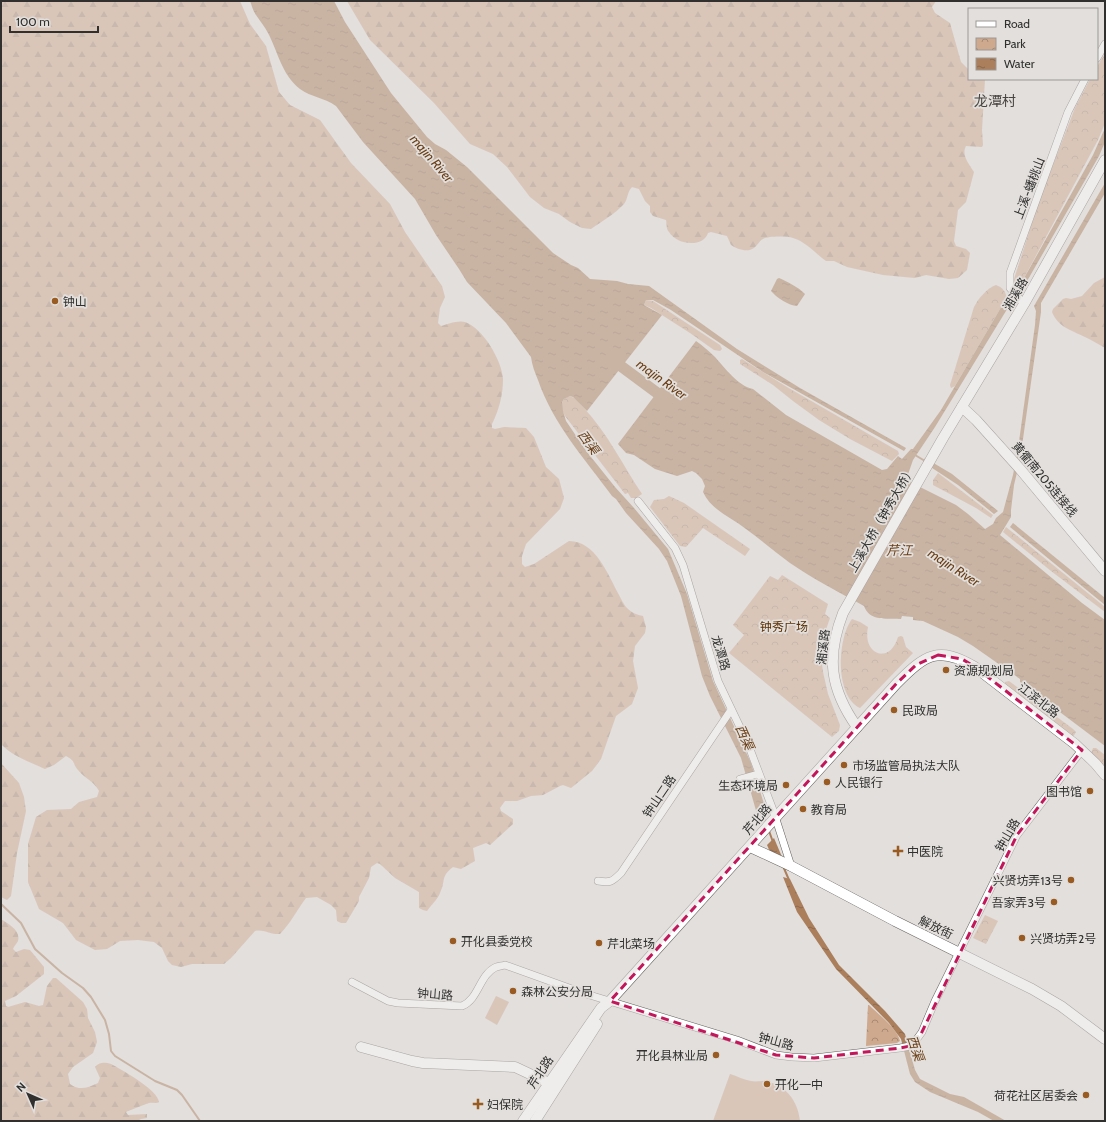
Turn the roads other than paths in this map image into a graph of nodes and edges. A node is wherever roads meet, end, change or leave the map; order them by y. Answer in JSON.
{"nodes":[{"id":1,"x":1105,"y":44,"type":"edge"},
{"id":2,"x":1098,"y":56,"type":"edge"},
{"id":3,"x":1084,"y":80,"type":"edge"},
{"id":4,"x":1105,"y":160,"type":"edge"},
{"id":5,"x":1024,"y":304,"type":"junction"},
{"id":6,"x":962,"y":407,"type":"junction"},
{"id":7,"x":943,"y":438,"type":"joint"},
{"id":8,"x":638,"y":501,"type":"dead end"},
{"id":9,"x":1105,"y":571,"type":"edge"},
{"id":10,"x":842,"y":613,"type":"joint"},
{"id":11,"x":927,"y":658,"type":"joint"},
{"id":12,"x":731,"y":710,"type":"junction"},
{"id":13,"x":857,"y":727,"type":"junction"},
{"id":14,"x":1082,"y":750,"type":"junction"},
{"id":15,"x":758,"y":774,"type":"junction"},
{"id":16,"x":1105,"y":775,"type":"edge"},
{"id":17,"x":740,"y":779,"type":"dead end"},
{"id":18,"x":775,"y":818,"type":"junction"},
{"id":19,"x":750,"y":847,"type":"junction"},
{"id":20,"x":791,"y":866,"type":"junction"},
{"id":21,"x":598,"y":881,"type":"dead end"},
{"id":22,"x":960,"y":953,"type":"junction"},
{"id":23,"x":352,"y":982,"type":"dead end"},
{"id":24,"x":610,"y":1001,"type":"junction"},
{"id":25,"x":1105,"y":1039,"type":"edge"},
{"id":26,"x":361,"y":1047,"type":"dead end"},
{"id":27,"x":549,"y":1083,"type":"junction"},
{"id":28,"x":541,"y":1103,"type":"junction"},
{"id":29,"x":523,"y":1121,"type":"edge"},
{"id":30,"x":535,"y":1121,"type":"edge"}],
"edges":[{"from":1,"to":2,"type":"street"},
{"from":3,"to":5,"type":"street","name":"上溪-蟠桃山"},
{"from":4,"to":5,"type":"main road","name":"湘溪路"},
{"from":5,"to":6,"type":"main road","name":"湘溪路"},
{"from":6,"to":7,"type":"main road","name":"湘溪路"},
{"from":6,"to":9,"type":"main road","name":"黄衢南205连接线"},
{"from":7,"to":10,"type":"main road","name":"上溪大桥（钟秀大桥）"},
{"from":8,"to":12,"type":"street","name":"龙潭路"},
{"from":10,"to":13,"type":"main road","name":"湘溪路"},
{"from":11,"to":13,"type":"main road","name":"芹北路"},
{"from":11,"to":14,"type":"main road","name":"江滨北路"},
{"from":12,"to":15,"type":"street","name":"龙潭路"},
{"from":12,"to":21,"type":"street","name":"钟山二路"},
{"from":13,"to":18,"type":"main road","name":"芹北路"},
{"from":14,"to":16,"type":"main road","name":"江滨北路"},
{"from":14,"to":22,"type":"street","name":"钟山路"},
{"from":15,"to":17,"type":"street"},
{"from":15,"to":18,"type":"street","name":"龙潭路"},
{"from":18,"to":19,"type":"main road","name":"芹北路"},
{"from":18,"to":20,"type":"street","name":"龙潭路"},
{"from":19,"to":20,"type":"main road","name":"解放街"},
{"from":19,"to":24,"type":"main road","name":"芹北路"},
{"from":20,"to":22,"type":"main road","name":"解放街"},
{"from":22,"to":24,"type":"street","name":"钟山路"},
{"from":22,"to":25,"type":"main road","name":"解放街"},
{"from":23,"to":24,"type":"street","name":"钟山路"},
{"from":24,"to":27,"type":"main road","name":"芹北路"},
{"from":24,"to":28,"type":"main road","name":"芹北路"},
{"from":26,"to":27,"type":"main road"},
{"from":27,"to":28,"type":"main road","name":"芹北路"},
{"from":28,"to":29,"type":"main road","name":"芹北路"},
{"from":28,"to":30,"type":"main road","name":"芹北路"}]}
